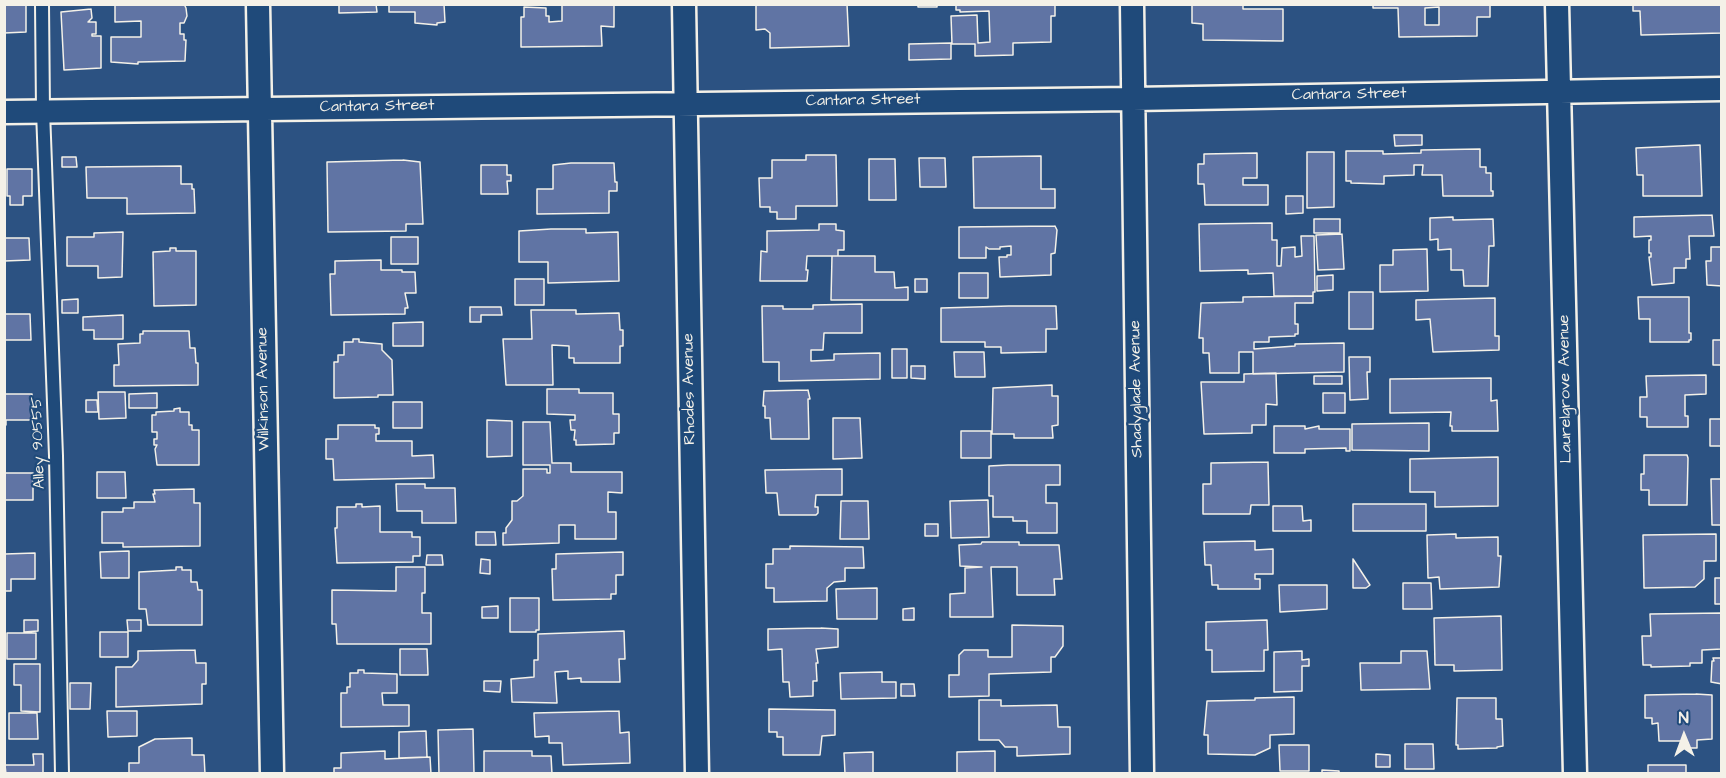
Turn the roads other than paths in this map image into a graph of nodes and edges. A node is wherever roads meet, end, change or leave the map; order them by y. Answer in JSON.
{"nodes":[{"id":1,"x":42,"y":4,"type":"edge"},
{"id":2,"x":258,"y":4,"type":"edge"},
{"id":3,"x":684,"y":4,"type":"edge"},
{"id":4,"x":1132,"y":4,"type":"edge"},
{"id":5,"x":1557,"y":4,"type":"edge"},
{"id":6,"x":1722,"y":89,"type":"edge"},
{"id":7,"x":1558,"y":91,"type":"junction"},
{"id":8,"x":1134,"y":99,"type":"junction"},
{"id":9,"x":685,"y":103,"type":"junction"},
{"id":10,"x":259,"y":109,"type":"junction"},
{"id":11,"x":44,"y":111,"type":"junction"},
{"id":12,"x":4,"y":112,"type":"edge"},
{"id":13,"x":62,"y":774,"type":"edge"},
{"id":14,"x":272,"y":774,"type":"edge"},
{"id":15,"x":697,"y":774,"type":"edge"},
{"id":16,"x":1142,"y":774,"type":"edge"},
{"id":17,"x":1575,"y":774,"type":"edge"}],
"edges":[{"from":1,"to":11,"type":"lane","name":"Alley 90555"},
{"from":2,"to":10,"type":"street","name":"Wilkinson Avenue"},
{"from":3,"to":9,"type":"street","name":"Rhodes Avenue"},
{"from":4,"to":8,"type":"street","name":"Shadyglade Avenue"},
{"from":5,"to":7,"type":"street","name":"Laurelgrove Avenue"},
{"from":6,"to":7,"type":"street","name":"Cantara Street"},
{"from":7,"to":8,"type":"street","name":"Cantara Street"},
{"from":7,"to":17,"type":"street","name":"Laurelgrove Avenue"},
{"from":8,"to":9,"type":"street","name":"Cantara Street"},
{"from":8,"to":16,"type":"street","name":"Shadyglade Avenue"},
{"from":9,"to":10,"type":"street","name":"Cantara Street"},
{"from":9,"to":15,"type":"street","name":"Rhodes Avenue"},
{"from":10,"to":11,"type":"street","name":"Cantara Street"},
{"from":10,"to":14,"type":"street","name":"Wilkinson Avenue"},
{"from":11,"to":12,"type":"street","name":"Cantara Street"},
{"from":11,"to":13,"type":"lane","name":"Alley 90555"}]}
